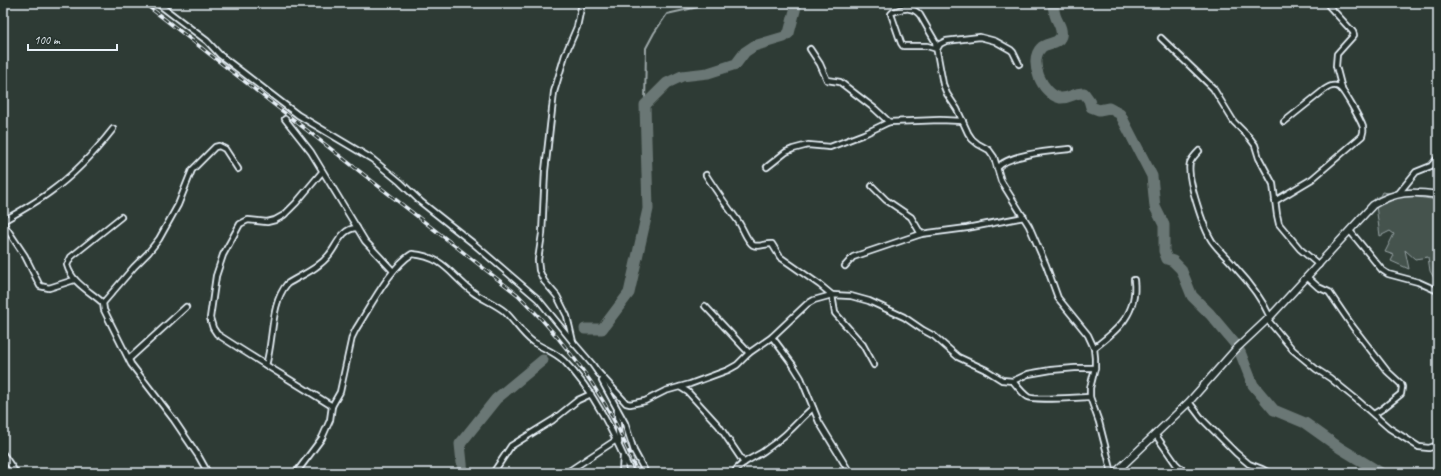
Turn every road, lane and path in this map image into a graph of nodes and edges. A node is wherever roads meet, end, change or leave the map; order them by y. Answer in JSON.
{"nodes":[{"id":1,"x":157,"y":3,"type":"edge"},
{"id":2,"x":582,"y":3,"type":"edge"},
{"id":3,"x":1329,"y":6,"type":"dead end"},
{"id":4,"x":1161,"y":38,"type":"dead end"},
{"id":5,"x":810,"y":49,"type":"dead end"},
{"id":6,"x":937,"y":49,"type":"junction"},
{"id":7,"x":1018,"y":64,"type":"dead end"},
{"id":8,"x":1342,"y":90,"type":"junction"},
{"id":9,"x":285,"y":119,"type":"dead end"},
{"id":10,"x":963,"y":121,"type":"junction"},
{"id":11,"x":890,"y":122,"type":"junction"},
{"id":12,"x":1284,"y":122,"type":"dead end"},
{"id":13,"x":113,"y":129,"type":"dead end"},
{"id":14,"x":1070,"y":149,"type":"dead end"},
{"id":15,"x":1199,"y":150,"type":"dead end"},
{"id":16,"x":1438,"y":158,"type":"edge"},
{"id":17,"x":767,"y":167,"type":"dead end"},
{"id":18,"x":997,"y":168,"type":"junction"},
{"id":19,"x":238,"y":169,"type":"dead end"},
{"id":20,"x":322,"y":172,"type":"junction"},
{"id":21,"x":706,"y":175,"type":"dead end"},
{"id":22,"x":872,"y":186,"type":"dead end"},
{"id":23,"x":1399,"y":194,"type":"junction"},
{"id":24,"x":1438,"y":195,"type":"edge"},
{"id":25,"x":1276,"y":201,"type":"junction"},
{"id":26,"x":121,"y":217,"type":"dead end"},
{"id":27,"x":1024,"y":217,"type":"junction"},
{"id":28,"x":3,"y":222,"type":"edge"},
{"id":29,"x":357,"y":228,"type":"junction"},
{"id":30,"x":1350,"y":231,"type":"junction"},
{"id":31,"x":921,"y":234,"type":"junction"},
{"id":32,"x":1319,"y":265,"type":"junction"},
{"id":33,"x":845,"y":266,"type":"dead end"},
{"id":34,"x":393,"y":271,"type":"junction"},
{"id":35,"x":1308,"y":277,"type":"junction"},
{"id":36,"x":74,"y":280,"type":"junction"},
{"id":37,"x":1134,"y":280,"type":"dead end"},
{"id":38,"x":1438,"y":291,"type":"edge"},
{"id":39,"x":832,"y":295,"type":"junction"},
{"id":40,"x":103,"y":303,"type":"junction"},
{"id":41,"x":705,"y":306,"type":"dead end"},
{"id":42,"x":186,"y":307,"type":"dead end"},
{"id":43,"x":1268,"y":318,"type":"junction"},
{"id":44,"x":772,"y":337,"type":"junction"},
{"id":45,"x":573,"y":342,"type":"junction"},
{"id":46,"x":1094,"y":348,"type":"junction"},
{"id":47,"x":749,"y":353,"type":"junction"},
{"id":48,"x":129,"y":359,"type":"junction"},
{"id":49,"x":266,"y":365,"type":"junction"},
{"id":50,"x":874,"y":365,"type":"dead end"},
{"id":51,"x":1094,"y":368,"type":"junction"},
{"id":52,"x":598,"y":372,"type":"junction"},
{"id":53,"x":1013,"y":381,"type":"junction"},
{"id":54,"x":680,"y":386,"type":"junction"},
{"id":55,"x":591,"y":394,"type":"junction"},
{"id":56,"x":1090,"y":397,"type":"junction"},
{"id":57,"x":1189,"y":402,"type":"junction"},
{"id":58,"x":332,"y":406,"type":"junction"},
{"id":59,"x":616,"y":408,"type":"junction"},
{"id":60,"x":813,"y":408,"type":"junction"},
{"id":61,"x":1374,"y":414,"type":"junction"},
{"id":62,"x":1155,"y":434,"type":"junction"},
{"id":63,"x":616,"y":440,"type":"junction"},
{"id":64,"x":1438,"y":445,"type":"edge"},
{"id":65,"x":619,"y":446,"type":"junction"},
{"id":66,"x":3,"y":454,"type":"edge"},
{"id":67,"x":623,"y":454,"type":"junction"},
{"id":68,"x":744,"y":463,"type":"junction"},
{"id":69,"x":16,"y":473,"type":"edge"},
{"id":70,"x":208,"y":473,"type":"edge"},
{"id":71,"x":296,"y":473,"type":"edge"},
{"id":72,"x":493,"y":473,"type":"edge"},
{"id":73,"x":566,"y":473,"type":"edge"},
{"id":74,"x":622,"y":473,"type":"edge"},
{"id":75,"x":631,"y":473,"type":"edge"},
{"id":76,"x":646,"y":473,"type":"edge"},
{"id":77,"x":734,"y":473,"type":"edge"},
{"id":78,"x":850,"y":473,"type":"edge"},
{"id":79,"x":1113,"y":473,"type":"edge"},
{"id":80,"x":1186,"y":473,"type":"edge"},
{"id":81,"x":1269,"y":473,"type":"edge"}],
"edges":[{"from":1,"to":45,"type":"street"},
{"from":2,"to":45,"type":"street"},
{"from":3,"to":8,"type":"street"},
{"from":4,"to":25,"type":"street"},
{"from":5,"to":11,"type":"street"},
{"from":6,"to":6,"type":"street"},
{"from":6,"to":7,"type":"street"},
{"from":6,"to":10,"type":"street"},
{"from":8,"to":12,"type":"street"},
{"from":8,"to":25,"type":"street"},
{"from":9,"to":20,"type":"street"},
{"from":10,"to":11,"type":"street"},
{"from":10,"to":18,"type":"street"},
{"from":11,"to":17,"type":"street"},
{"from":13,"to":28,"type":"street"},
{"from":14,"to":18,"type":"street"},
{"from":15,"to":43,"type":"street"},
{"from":16,"to":23,"type":"street"},
{"from":18,"to":27,"type":"street"},
{"from":19,"to":40,"type":"street"},
{"from":20,"to":29,"type":"street"},
{"from":20,"to":49,"type":"street"},
{"from":21,"to":39,"type":"street"},
{"from":22,"to":31,"type":"street"},
{"from":23,"to":24,"type":"street"},
{"from":23,"to":30,"type":"street"},
{"from":25,"to":32,"type":"street"},
{"from":26,"to":36,"type":"street"},
{"from":27,"to":31,"type":"street"},
{"from":27,"to":46,"type":"street"},
{"from":28,"to":36,"type":"street"},
{"from":29,"to":34,"type":"street"},
{"from":29,"to":49,"type":"street"},
{"from":30,"to":32,"type":"street"},
{"from":30,"to":38,"type":"street"},
{"from":31,"to":33,"type":"street"},
{"from":32,"to":35,"type":"street"},
{"from":34,"to":55,"type":"street"},
{"from":34,"to":58,"type":"street"},
{"from":35,"to":43,"type":"street"},
{"from":35,"to":61,"type":"street"},
{"from":36,"to":40,"type":"street"},
{"from":37,"to":46,"type":"street"},
{"from":39,"to":44,"type":"street"},
{"from":39,"to":50,"type":"street"},
{"from":39,"to":53,"type":"street"},
{"from":40,"to":48,"type":"street"},
{"from":41,"to":47,"type":"street"},
{"from":42,"to":48,"type":"street"},
{"from":43,"to":57,"type":"street"},
{"from":43,"to":61,"type":"street"},
{"from":44,"to":47,"type":"street"},
{"from":44,"to":60,"type":"street"},
{"from":45,"to":52,"type":"street"},
{"from":46,"to":51,"type":"street"},
{"from":47,"to":54,"type":"street"},
{"from":48,"to":70,"type":"street"},
{"from":49,"to":58,"type":"street"},
{"from":51,"to":53,"type":"street"},
{"from":51,"to":56,"type":"street"},
{"from":52,"to":54,"type":"street"},
{"from":52,"to":59,"type":"street"},
{"from":53,"to":56,"type":"street"},
{"from":54,"to":68,"type":"street"},
{"from":55,"to":63,"type":"street"},
{"from":55,"to":72,"type":"street"},
{"from":56,"to":79,"type":"street"},
{"from":57,"to":62,"type":"street"},
{"from":57,"to":81,"type":"street"},
{"from":58,"to":71,"type":"street"},
{"from":59,"to":65,"type":"street"},
{"from":59,"to":76,"type":"street"},
{"from":60,"to":68,"type":"street"},
{"from":60,"to":78,"type":"street"},
{"from":61,"to":64,"type":"street"},
{"from":62,"to":79,"type":"street"},
{"from":62,"to":80,"type":"street"},
{"from":63,"to":65,"type":"street"},
{"from":63,"to":73,"type":"street"},
{"from":65,"to":67,"type":"street"},
{"from":66,"to":69,"type":"street"},
{"from":67,"to":74,"type":"street"},
{"from":67,"to":75,"type":"street"},
{"from":68,"to":77,"type":"street"}]}
